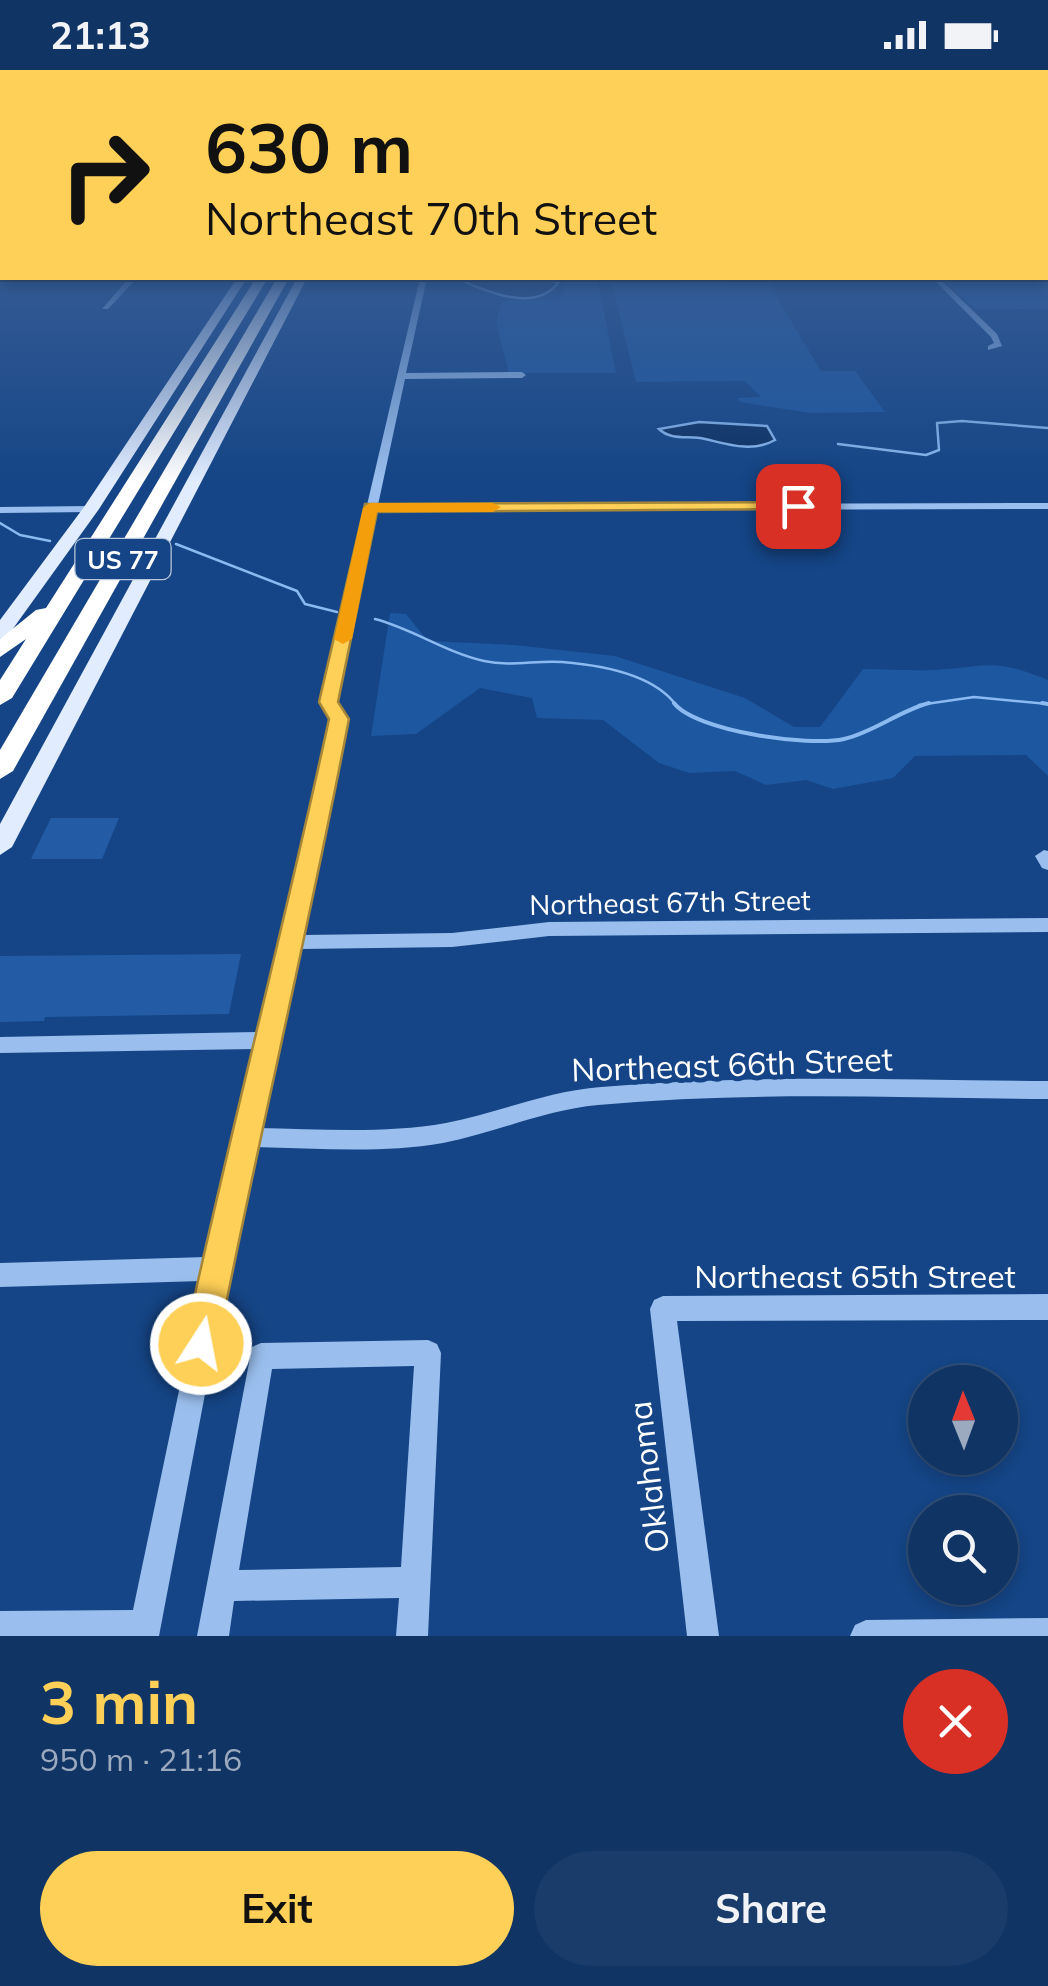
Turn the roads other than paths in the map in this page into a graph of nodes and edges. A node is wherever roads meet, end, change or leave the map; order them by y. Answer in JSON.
{"nodes":[{"id":1,"x":203,"y":337,"type":"edge"},
{"id":2,"x":224,"y":337,"type":"edge"},
{"id":3,"x":250,"y":337,"type":"edge"},
{"id":4,"x":262,"y":337,"type":"edge"},
{"id":5,"x":411,"y":337,"type":"edge"},
{"id":6,"x":995,"y":337,"type":"edge"},
{"id":7,"x":991,"y":348,"type":"dead end"},
{"id":8,"x":522,"y":375,"type":"dead end"},
{"id":9,"x":403,"y":376,"type":"junction"},
{"id":10,"x":1048,"y":507,"type":"edge"},
{"id":11,"x":370,"y":508,"type":"junction"},
{"id":12,"x":91,"y":509,"type":"junction"},
{"id":13,"x":0,"y":510,"type":"edge"},
{"id":14,"x":62,"y":597,"type":"junction"},
{"id":15,"x":0,"y":633,"type":"edge"},
{"id":16,"x":0,"y":650,"type":"edge"},
{"id":17,"x":0,"y":698,"type":"edge"},
{"id":18,"x":0,"y":771,"type":"edge"},
{"id":19,"x":0,"y":848,"type":"edge"},
{"id":20,"x":1048,"y":925,"type":"edge"},
{"id":21,"x":293,"y":942,"type":"junction"},
{"id":22,"x":268,"y":1040,"type":"junction"},
{"id":23,"x":0,"y":1046,"type":"edge"},
{"id":24,"x":1048,"y":1090,"type":"edge"},
{"id":25,"x":244,"y":1138,"type":"junction"},
{"id":26,"x":216,"y":1269,"type":"junction"},
{"id":27,"x":0,"y":1275,"type":"edge"},
{"id":28,"x":1048,"y":1307,"type":"edge"},
{"id":29,"x":663,"y":1310,"type":"joint"},
{"id":30,"x":415,"y":1582,"type":"junction"},
{"id":31,"x":222,"y":1586,"type":"junction"},
{"id":32,"x":0,"y":1627,"type":"edge"},
{"id":33,"x":144,"y":1630,"type":"edge"},
{"id":34,"x":1048,"y":1634,"type":"edge"},
{"id":35,"x":213,"y":1636,"type":"edge"},
{"id":36,"x":412,"y":1636,"type":"edge"},
{"id":37,"x":703,"y":1636,"type":"edge"},
{"id":38,"x":866,"y":1636,"type":"edge"}],
"edges":[{"from":1,"to":12,"type":"main road"},
{"from":2,"to":14,"type":"highway","number":"US 77"},
{"from":3,"to":18,"type":"highway","number":"US 77"},
{"from":4,"to":19,"type":"main road"},
{"from":5,"to":9,"type":"street"},
{"from":6,"to":7,"type":"street"},
{"from":8,"to":9,"type":"street"},
{"from":9,"to":11,"type":"street"},
{"from":10,"to":11,"type":"street"},
{"from":11,"to":21,"type":"street"},
{"from":12,"to":13,"type":"street"},
{"from":12,"to":15,"type":"main road"},
{"from":14,"to":16,"type":"highway"},
{"from":14,"to":17,"type":"highway","number":"US 77"},
{"from":20,"to":21,"type":"street","name":"Northeast 67th Street"},
{"from":21,"to":22,"type":"street"},
{"from":22,"to":23,"type":"street"},
{"from":22,"to":25,"type":"street"},
{"from":24,"to":25,"type":"street","name":"Northeast 66th Street"},
{"from":25,"to":26,"type":"street"},
{"from":26,"to":27,"type":"street"},
{"from":26,"to":33,"type":"street"},
{"from":28,"to":29,"type":"street","name":"Northeast 65th Street"},
{"from":29,"to":37,"type":"street","name":"Oklahoma"},
{"from":30,"to":31,"type":"street"},
{"from":30,"to":31,"type":"street"},
{"from":30,"to":36,"type":"street"},
{"from":31,"to":35,"type":"street"},
{"from":32,"to":33,"type":"street"},
{"from":34,"to":38,"type":"street"}]}
